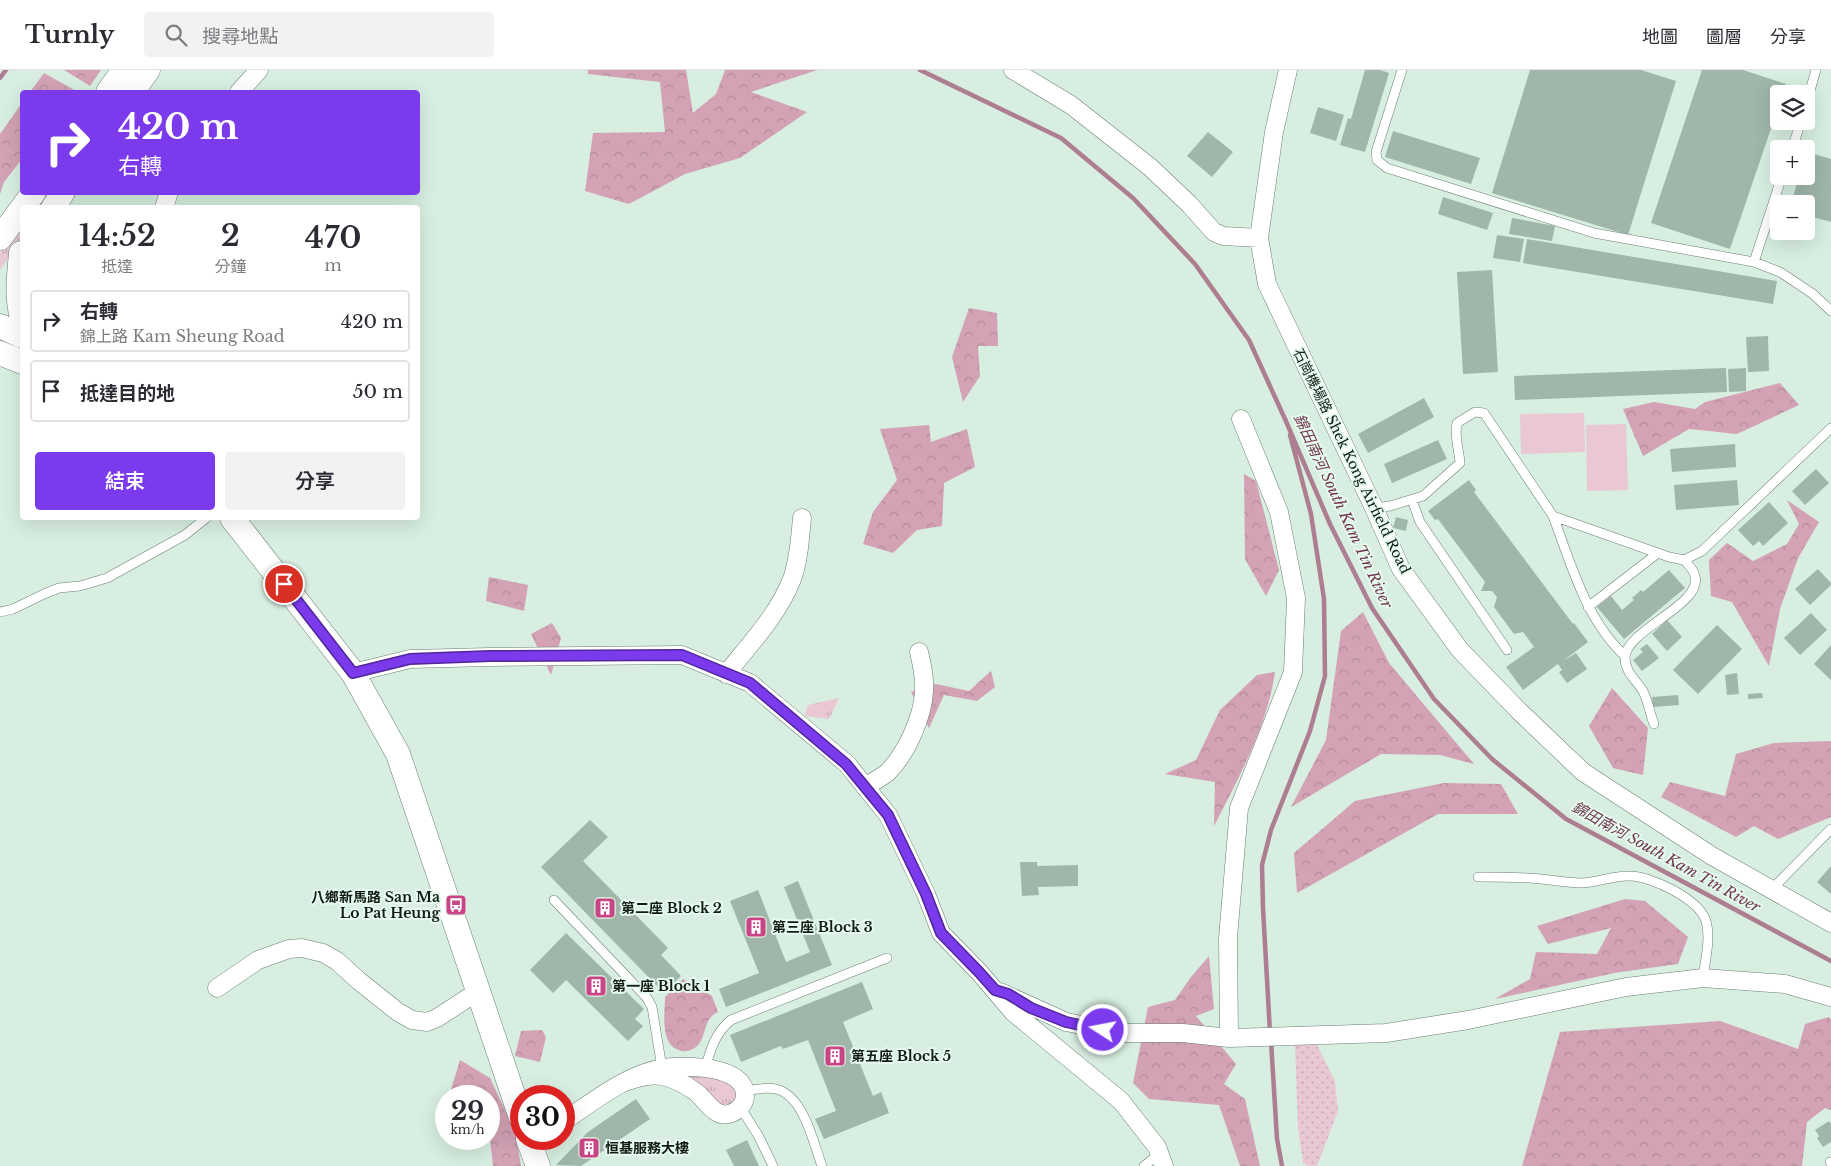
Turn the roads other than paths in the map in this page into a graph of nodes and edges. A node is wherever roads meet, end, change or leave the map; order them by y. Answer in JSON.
{"nodes":[{"id":1,"x":124,"y":70,"type":"edge"},
{"id":2,"x":148,"y":70,"type":"edge"},
{"id":3,"x":259,"y":70,"type":"edge"},
{"id":4,"x":1013,"y":70,"type":"edge"},
{"id":5,"x":1288,"y":70,"type":"edge"},
{"id":6,"x":1402,"y":70,"type":"edge"},
{"id":7,"x":1816,"y":70,"type":"edge"},
{"id":8,"x":1812,"y":85,"type":"edge"},
{"id":9,"x":109,"y":90,"type":"edge"},
{"id":10,"x":133,"y":90,"type":"edge"},
{"id":11,"x":241,"y":90,"type":"edge"},
{"id":12,"x":1779,"y":185,"type":"edge"},
{"id":13,"x":20,"y":211,"type":"edge"},
{"id":14,"x":0,"y":238,"type":"edge"},
{"id":15,"x":1259,"y":238,"type":"junction"},
{"id":16,"x":20,"y":255,"type":"edge"},
{"id":17,"x":1754,"y":262,"type":"junction"},
{"id":18,"x":20,"y":266,"type":"edge"},
{"id":19,"x":0,"y":284,"type":"edge"},
{"id":20,"x":20,"y":310,"type":"edge"},
{"id":21,"x":1831,"y":311,"type":"edge"},
{"id":22,"x":0,"y":326,"type":"edge"},
{"id":23,"x":20,"y":335,"type":"edge"},
{"id":24,"x":0,"y":353,"type":"edge"},
{"id":25,"x":20,"y":361,"type":"edge"},
{"id":26,"x":1241,"y":419,"type":"dead end"},
{"id":27,"x":1831,"y":428,"type":"edge"},
{"id":28,"x":1412,"y":500,"type":"junction"},
{"id":29,"x":1374,"y":508,"type":"junction"},
{"id":30,"x":1553,"y":516,"type":"junction"},
{"id":31,"x":802,"y":518,"type":"dead end"},
{"id":32,"x":204,"y":520,"type":"edge"},
{"id":33,"x":234,"y":520,"type":"edge"},
{"id":34,"x":1658,"y":553,"type":"junction"},
{"id":35,"x":1684,"y":560,"type":"junction"},
{"id":36,"x":1588,"y":607,"type":"junction"},
{"id":37,"x":0,"y":612,"type":"edge"},
{"id":38,"x":1507,"y":650,"type":"dead end"},
{"id":39,"x":919,"y":652,"type":"dead end"},
{"id":40,"x":1625,"y":656,"type":"junction"},
{"id":41,"x":353,"y":673,"type":"junction"},
{"id":42,"x":726,"y":674,"type":"junction"},
{"id":43,"x":1654,"y":724,"type":"dead end"},
{"id":44,"x":865,"y":787,"type":"junction"},
{"id":45,"x":1831,"y":829,"type":"edge"},
{"id":46,"x":1478,"y":877,"type":"dead end"},
{"id":47,"x":1771,"y":890,"type":"junction"},
{"id":48,"x":554,"y":900,"type":"dead end"},
{"id":49,"x":1831,"y":923,"type":"edge"},
{"id":50,"x":887,"y":958,"type":"dead end"},
{"id":51,"x":1703,"y":978,"type":"junction"},
{"id":52,"x":217,"y":988,"type":"dead end"},
{"id":53,"x":995,"y":990,"type":"junction"},
{"id":54,"x":477,"y":992,"type":"junction"},
{"id":55,"x":1831,"y":996,"type":"edge"},
{"id":56,"x":1229,"y":1038,"type":"junction"},
{"id":57,"x":662,"y":1068,"type":"junction"},
{"id":58,"x":705,"y":1068,"type":"junction"},
{"id":59,"x":625,"y":1082,"type":"junction"},
{"id":60,"x":510,"y":1086,"type":"edge"},
{"id":61,"x":745,"y":1090,"type":"junction"},
{"id":62,"x":740,"y":1108,"type":"junction"},
{"id":63,"x":575,"y":1114,"type":"edge"},
{"id":64,"x":534,"y":1150,"type":"edge"},
{"id":65,"x":1162,"y":1160,"type":"edge"},
{"id":66,"x":538,"y":1166,"type":"edge"},
{"id":67,"x":773,"y":1166,"type":"edge"},
{"id":68,"x":822,"y":1166,"type":"edge"},
{"id":69,"x":1144,"y":1166,"type":"edge"}],
"edges":[{"from":1,"to":9,"type":"main road"},
{"from":2,"to":10,"type":"main road"},
{"from":3,"to":11,"type":"street"},
{"from":4,"to":15,"type":"street"},
{"from":5,"to":15,"type":"street","name":"石崗機場路 Shek Kong Airfield Road"},
{"from":6,"to":17,"type":"lane"},
{"from":7,"to":8,"type":"lane"},
{"from":12,"to":17,"type":"lane"},
{"from":13,"to":14,"type":"main road"},
{"from":15,"to":29,"type":"street","name":"石崗機場路 Shek Kong Airfield Road"},
{"from":16,"to":19,"type":"main road"},
{"from":17,"to":21,"type":"lane"},
{"from":18,"to":20,"type":"main road"},
{"from":22,"to":23,"type":"main road"},
{"from":24,"to":25,"type":"main road"},
{"from":26,"to":56,"type":"street"},
{"from":27,"to":35,"type":"lane"},
{"from":28,"to":29,"type":"lane"},
{"from":28,"to":30,"type":"lane"},
{"from":28,"to":38,"type":"lane"},
{"from":29,"to":47,"type":"street","name":"石崗機場路 Shek Kong Airfield Road"},
{"from":30,"to":34,"type":"lane"},
{"from":30,"to":36,"type":"lane"},
{"from":31,"to":42,"type":"street"},
{"from":32,"to":37,"type":"lane"},
{"from":33,"to":41,"type":"main road"},
{"from":34,"to":35,"type":"lane"},
{"from":34,"to":36,"type":"lane"},
{"from":35,"to":40,"type":"lane"},
{"from":36,"to":40,"type":"lane"},
{"from":39,"to":44,"type":"street"},
{"from":40,"to":43,"type":"lane"},
{"from":41,"to":42,"type":"street"},
{"from":41,"to":54,"type":"main road"},
{"from":42,"to":44,"type":"street"},
{"from":44,"to":53,"type":"street"},
{"from":45,"to":47,"type":"lane"},
{"from":46,"to":51,"type":"lane"},
{"from":47,"to":49,"type":"street","name":"石崗機場路 Shek Kong Airfield Road"},
{"from":48,"to":57,"type":"lane"},
{"from":50,"to":58,"type":"lane"},
{"from":51,"to":55,"type":"street"},
{"from":51,"to":56,"type":"street"},
{"from":52,"to":54,"type":"street"},
{"from":53,"to":56,"type":"street"},
{"from":53,"to":65,"type":"street"},
{"from":54,"to":60,"type":"main road"},
{"from":57,"to":58,"type":"street"},
{"from":57,"to":59,"type":"street"},
{"from":58,"to":61,"type":"street"},
{"from":59,"to":62,"type":"street"},
{"from":59,"to":63,"type":"street"},
{"from":61,"to":62,"type":"street"},
{"from":61,"to":68,"type":"lane"},
{"from":62,"to":67,"type":"lane"},
{"from":64,"to":66,"type":"main road"},
{"from":65,"to":69,"type":"lane"}]}
